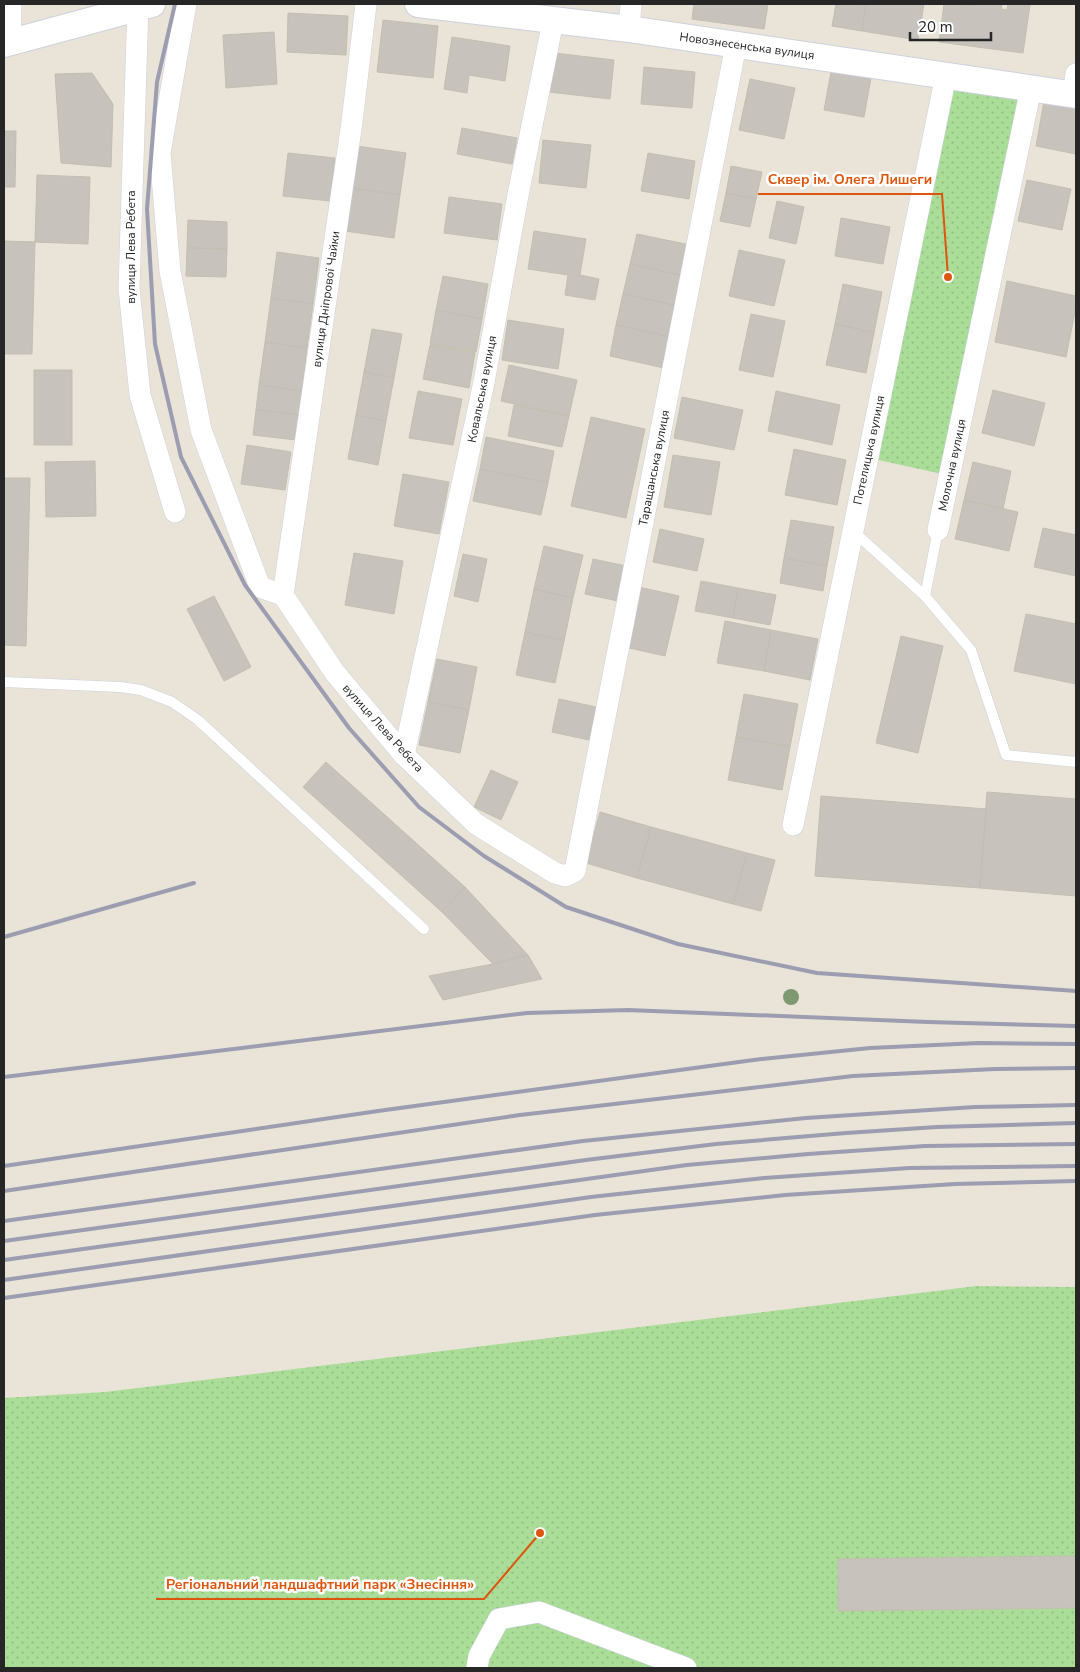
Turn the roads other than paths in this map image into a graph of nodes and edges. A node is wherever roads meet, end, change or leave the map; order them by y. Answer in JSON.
{"nodes":[{"id":1,"x":11,"y":4,"type":"edge"},
{"id":2,"x":186,"y":4,"type":"edge"},
{"id":3,"x":366,"y":4,"type":"edge"},
{"id":4,"x":418,"y":4,"type":"edge"},
{"id":5,"x":631,"y":4,"type":"edge"},
{"id":6,"x":142,"y":5,"type":"edge"},
{"id":7,"x":553,"y":21,"type":"junction"},
{"id":8,"x":629,"y":29,"type":"junction"},
{"id":9,"x":7,"y":43,"type":"edge"},
{"id":10,"x":736,"y":45,"type":"junction"},
{"id":11,"x":946,"y":75,"type":"junction"},
{"id":12,"x":1031,"y":88,"type":"junction"},
{"id":13,"x":1075,"y":88,"type":"edge"},
{"id":14,"x":175,"y":512,"type":"dead end"},
{"id":15,"x":852,"y":530,"type":"junction"},
{"id":16,"x":938,"y":530,"type":"joint"},
{"id":17,"x":283,"y":595,"type":"junction"},
{"id":18,"x":925,"y":596,"type":"junction"},
{"id":19,"x":4,"y":682,"type":"edge"},
{"id":20,"x":404,"y":755,"type":"junction"},
{"id":21,"x":1076,"y":762,"type":"edge"},
{"id":22,"x":793,"y":825,"type":"dead end"},
{"id":23,"x":555,"y":873,"type":"joint"},
{"id":24,"x":424,"y":929,"type":"dead end"},
{"id":25,"x":477,"y":1668,"type":"edge"},
{"id":26,"x":686,"y":1668,"type":"edge"}],
"edges":[{"from":1,"to":9,"type":"street"},
{"from":2,"to":17,"type":"street"},
{"from":3,"to":17,"type":"street","name":"вулиця Дніпрової Чайки"},
{"from":4,"to":7,"type":"street","name":"Новознесенська вулиця"},
{"from":5,"to":8,"type":"street"},
{"from":6,"to":9,"type":"street"},
{"from":6,"to":14,"type":"street","name":"вулиця Лева Ребета"},
{"from":7,"to":8,"type":"street","name":"Новознесенська вулиця"},
{"from":7,"to":20,"type":"street","name":"Ковальська вулиця"},
{"from":8,"to":10,"type":"street","name":"Новознесенська вулиця"},
{"from":10,"to":11,"type":"street","name":"Новознесенська вулиця"},
{"from":10,"to":23,"type":"street","name":"Таращанська вулиця"},
{"from":11,"to":12,"type":"street","name":"Новознесенська вулиця"},
{"from":11,"to":15,"type":"street","name":"Потелицька вулиця"},
{"from":12,"to":13,"type":"street","name":"Новознесенська вулиця"},
{"from":12,"to":16,"type":"street","name":"Молочна вулиця"},
{"from":15,"to":18,"type":"lane"},
{"from":15,"to":22,"type":"street","name":"Потелицька вулиця"},
{"from":16,"to":18,"type":"lane","name":"Молочна вулиця"},
{"from":17,"to":20,"type":"street","name":"вулиця Лева Ребета"},
{"from":18,"to":21,"type":"lane"},
{"from":19,"to":24,"type":"lane"},
{"from":20,"to":23,"type":"street","name":"вулиця Лева Ребета"},
{"from":25,"to":26,"type":"street"}]}
